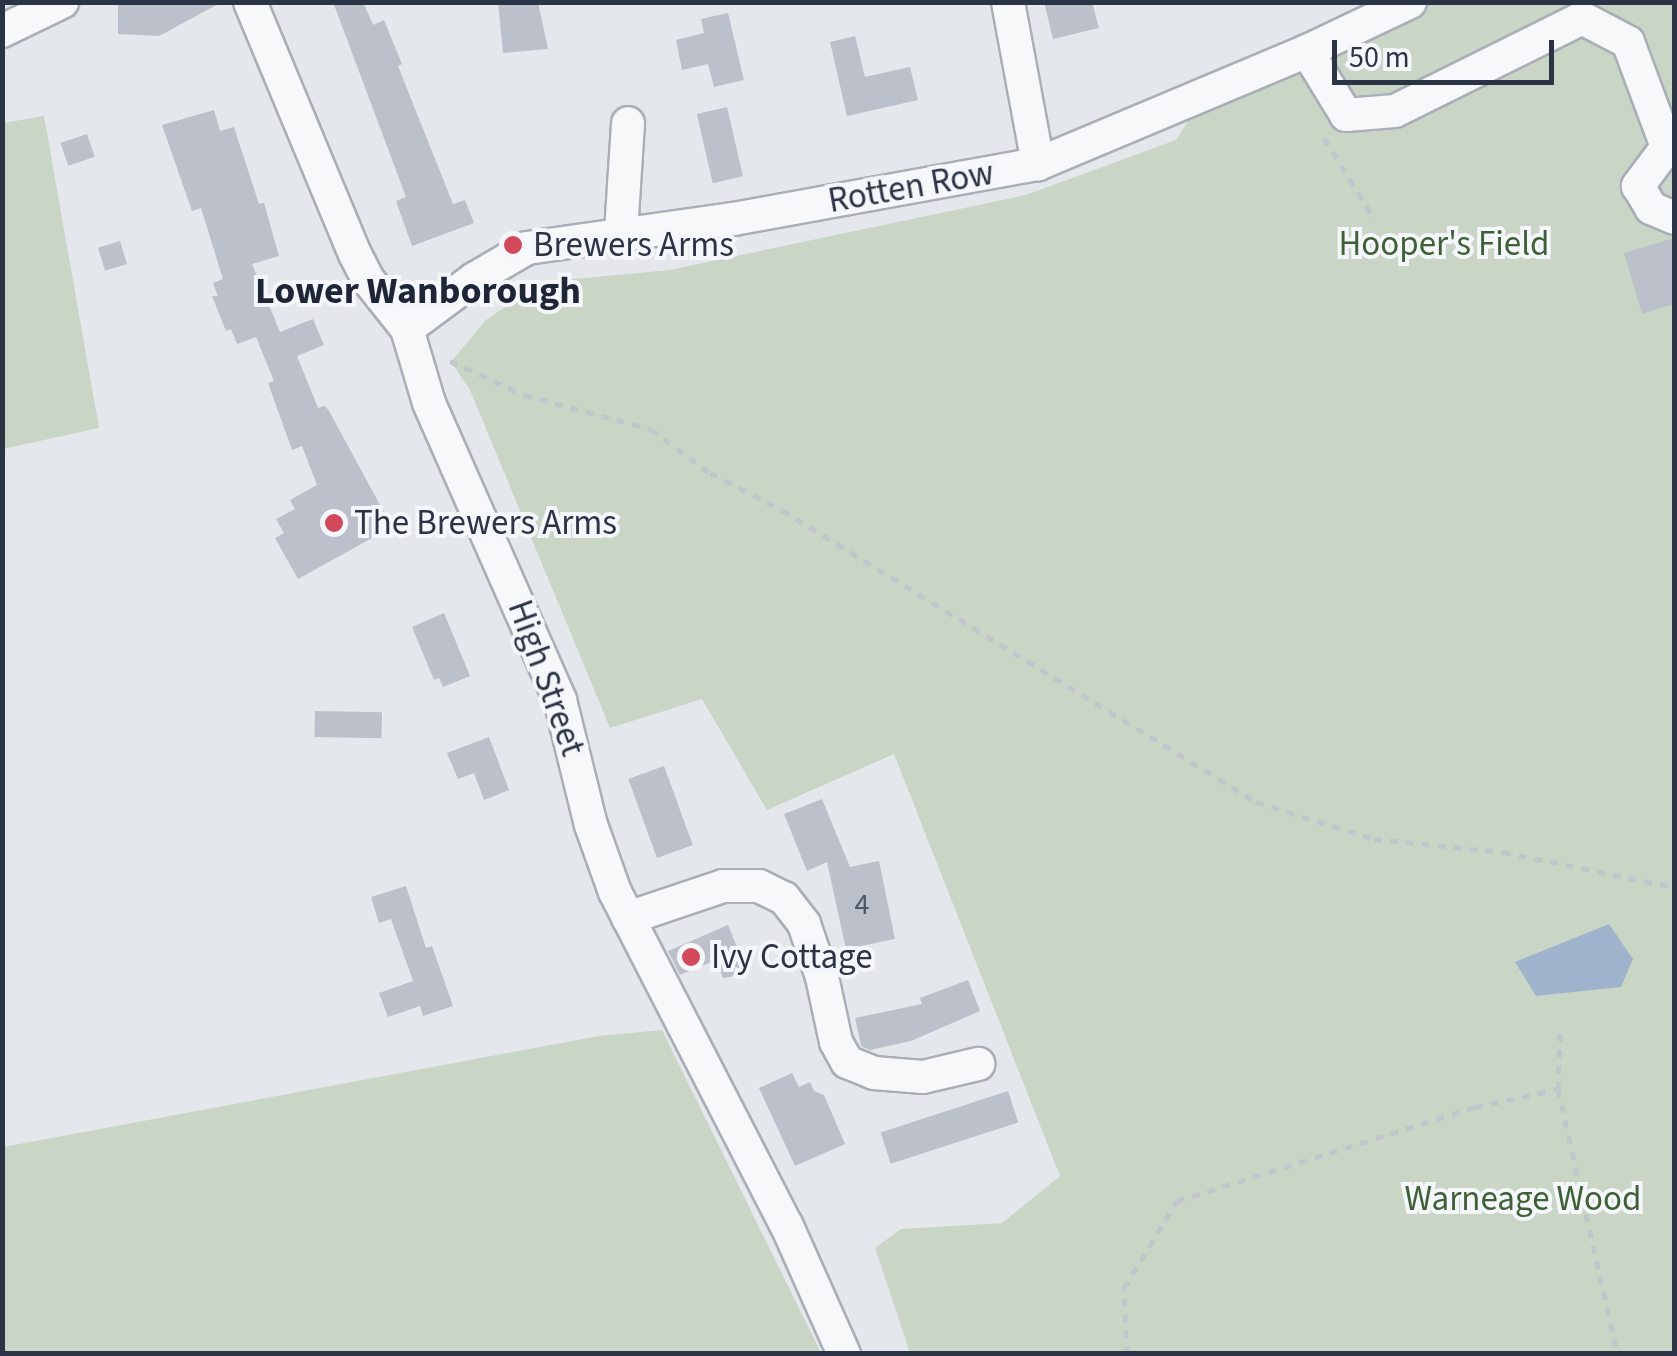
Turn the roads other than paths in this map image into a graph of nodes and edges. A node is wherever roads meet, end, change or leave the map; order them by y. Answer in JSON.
{"nodes":[{"id":1,"x":62,"y":2,"type":"edge"},
{"id":2,"x":1008,"y":2,"type":"edge"},
{"id":3,"x":1410,"y":2,"type":"edge"},
{"id":4,"x":256,"y":4,"type":"edge"},
{"id":5,"x":2,"y":31,"type":"edge"},
{"id":6,"x":1307,"y":51,"type":"junction"},
{"id":7,"x":628,"y":123,"type":"dead end"},
{"id":8,"x":1671,"y":150,"type":"edge"},
{"id":9,"x":1038,"y":164,"type":"junction"},
{"id":10,"x":1674,"y":218,"type":"edge"},
{"id":11,"x":621,"y":232,"type":"junction"},
{"id":12,"x":407,"y":329,"type":"junction"},
{"id":13,"x":628,"y":918,"type":"junction"},
{"id":14,"x":978,"y":1064,"type":"dead end"},
{"id":15,"x":844,"y":1354,"type":"edge"}],
"edges":[{"from":1,"to":5,"type":"street"},
{"from":2,"to":9,"type":"street"},
{"from":3,"to":6,"type":"street","name":"Rotten Row"},
{"from":4,"to":12,"type":"street","name":"High Street"},
{"from":6,"to":8,"type":"street"},
{"from":6,"to":9,"type":"street","name":"Rotten Row"},
{"from":7,"to":11,"type":"street"},
{"from":8,"to":10,"type":"street"},
{"from":9,"to":11,"type":"street","name":"Rotten Row"},
{"from":11,"to":12,"type":"street","name":"Rotten Row"},
{"from":12,"to":13,"type":"street","name":"High Street"},
{"from":13,"to":14,"type":"street"},
{"from":13,"to":15,"type":"street","name":"High Street"}]}
